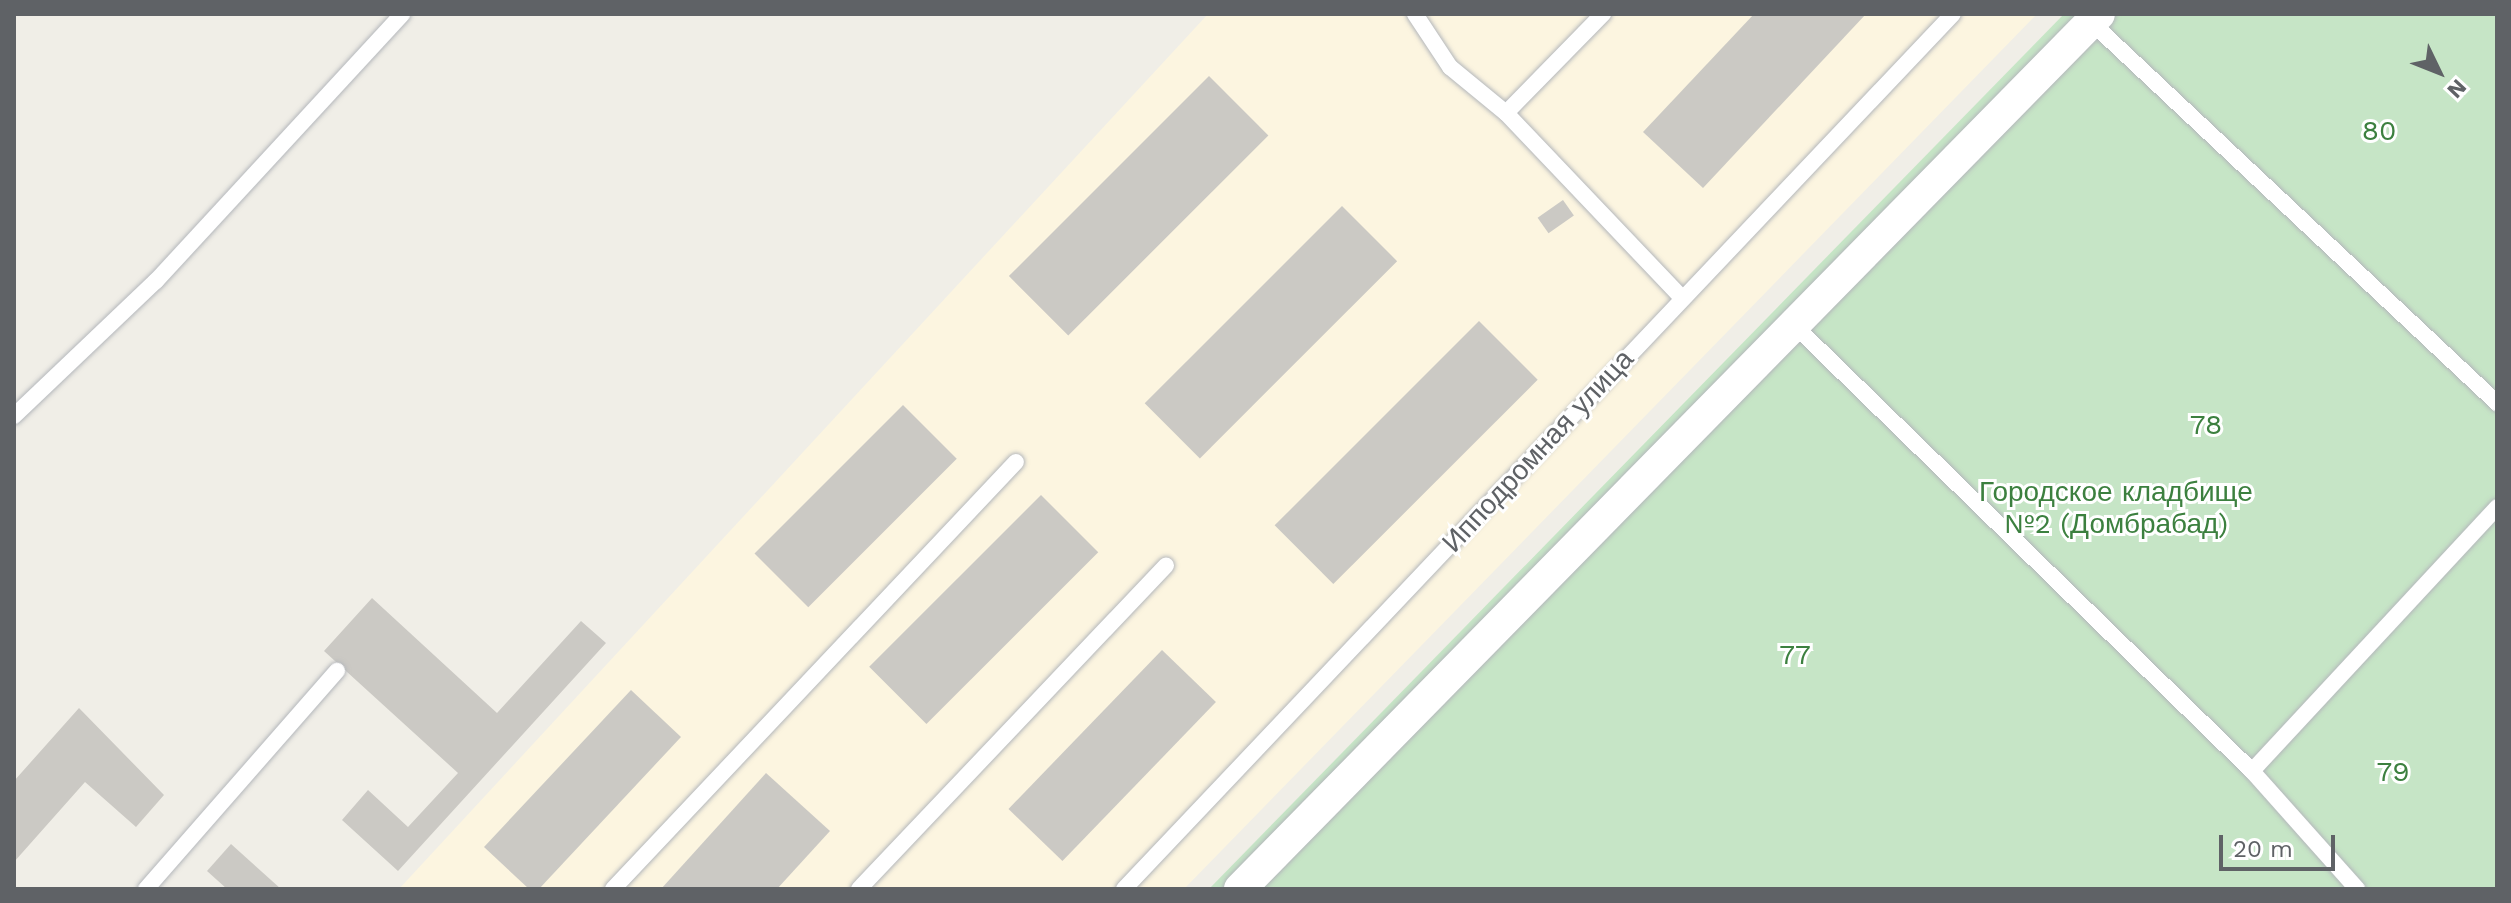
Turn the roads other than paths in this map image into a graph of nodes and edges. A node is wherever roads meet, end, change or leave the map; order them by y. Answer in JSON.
{"nodes":[{"id":1,"x":402,"y":14,"type":"edge"},
{"id":2,"x":1415,"y":14,"type":"edge"},
{"id":3,"x":1603,"y":14,"type":"edge"},
{"id":4,"x":1953,"y":14,"type":"edge"},
{"id":5,"x":2095,"y":18,"type":"edge"},
{"id":6,"x":1506,"y":113,"type":"junction"},
{"id":7,"x":1682,"y":298,"type":"junction"},
{"id":8,"x":1793,"y":324,"type":"junction"},
{"id":9,"x":2497,"y":403,"type":"edge"},
{"id":10,"x":14,"y":416,"type":"edge"},
{"id":11,"x":1016,"y":462,"type":"dead end"},
{"id":12,"x":2497,"y":507,"type":"edge"},
{"id":13,"x":1166,"y":566,"type":"dead end"},
{"id":14,"x":337,"y":671,"type":"dead end"},
{"id":15,"x":2252,"y":771,"type":"junction"},
{"id":16,"x":146,"y":889,"type":"edge"},
{"id":17,"x":613,"y":889,"type":"edge"},
{"id":18,"x":859,"y":889,"type":"edge"},
{"id":19,"x":1124,"y":889,"type":"edge"},
{"id":20,"x":1240,"y":889,"type":"edge"},
{"id":21,"x":2357,"y":889,"type":"edge"}],
"edges":[{"from":1,"to":10,"type":"lane"},
{"from":2,"to":6,"type":"lane"},
{"from":3,"to":6,"type":"lane"},
{"from":4,"to":7,"type":"lane","name":"Ипподромная улица"},
{"from":5,"to":8,"type":"street"},
{"from":5,"to":9,"type":"lane"},
{"from":6,"to":7,"type":"lane"},
{"from":7,"to":19,"type":"lane","name":"Ипподромная улица"},
{"from":8,"to":15,"type":"lane"},
{"from":8,"to":20,"type":"street"},
{"from":11,"to":17,"type":"lane"},
{"from":12,"to":15,"type":"lane"},
{"from":13,"to":18,"type":"lane"},
{"from":14,"to":16,"type":"lane"},
{"from":15,"to":21,"type":"lane"}]}
